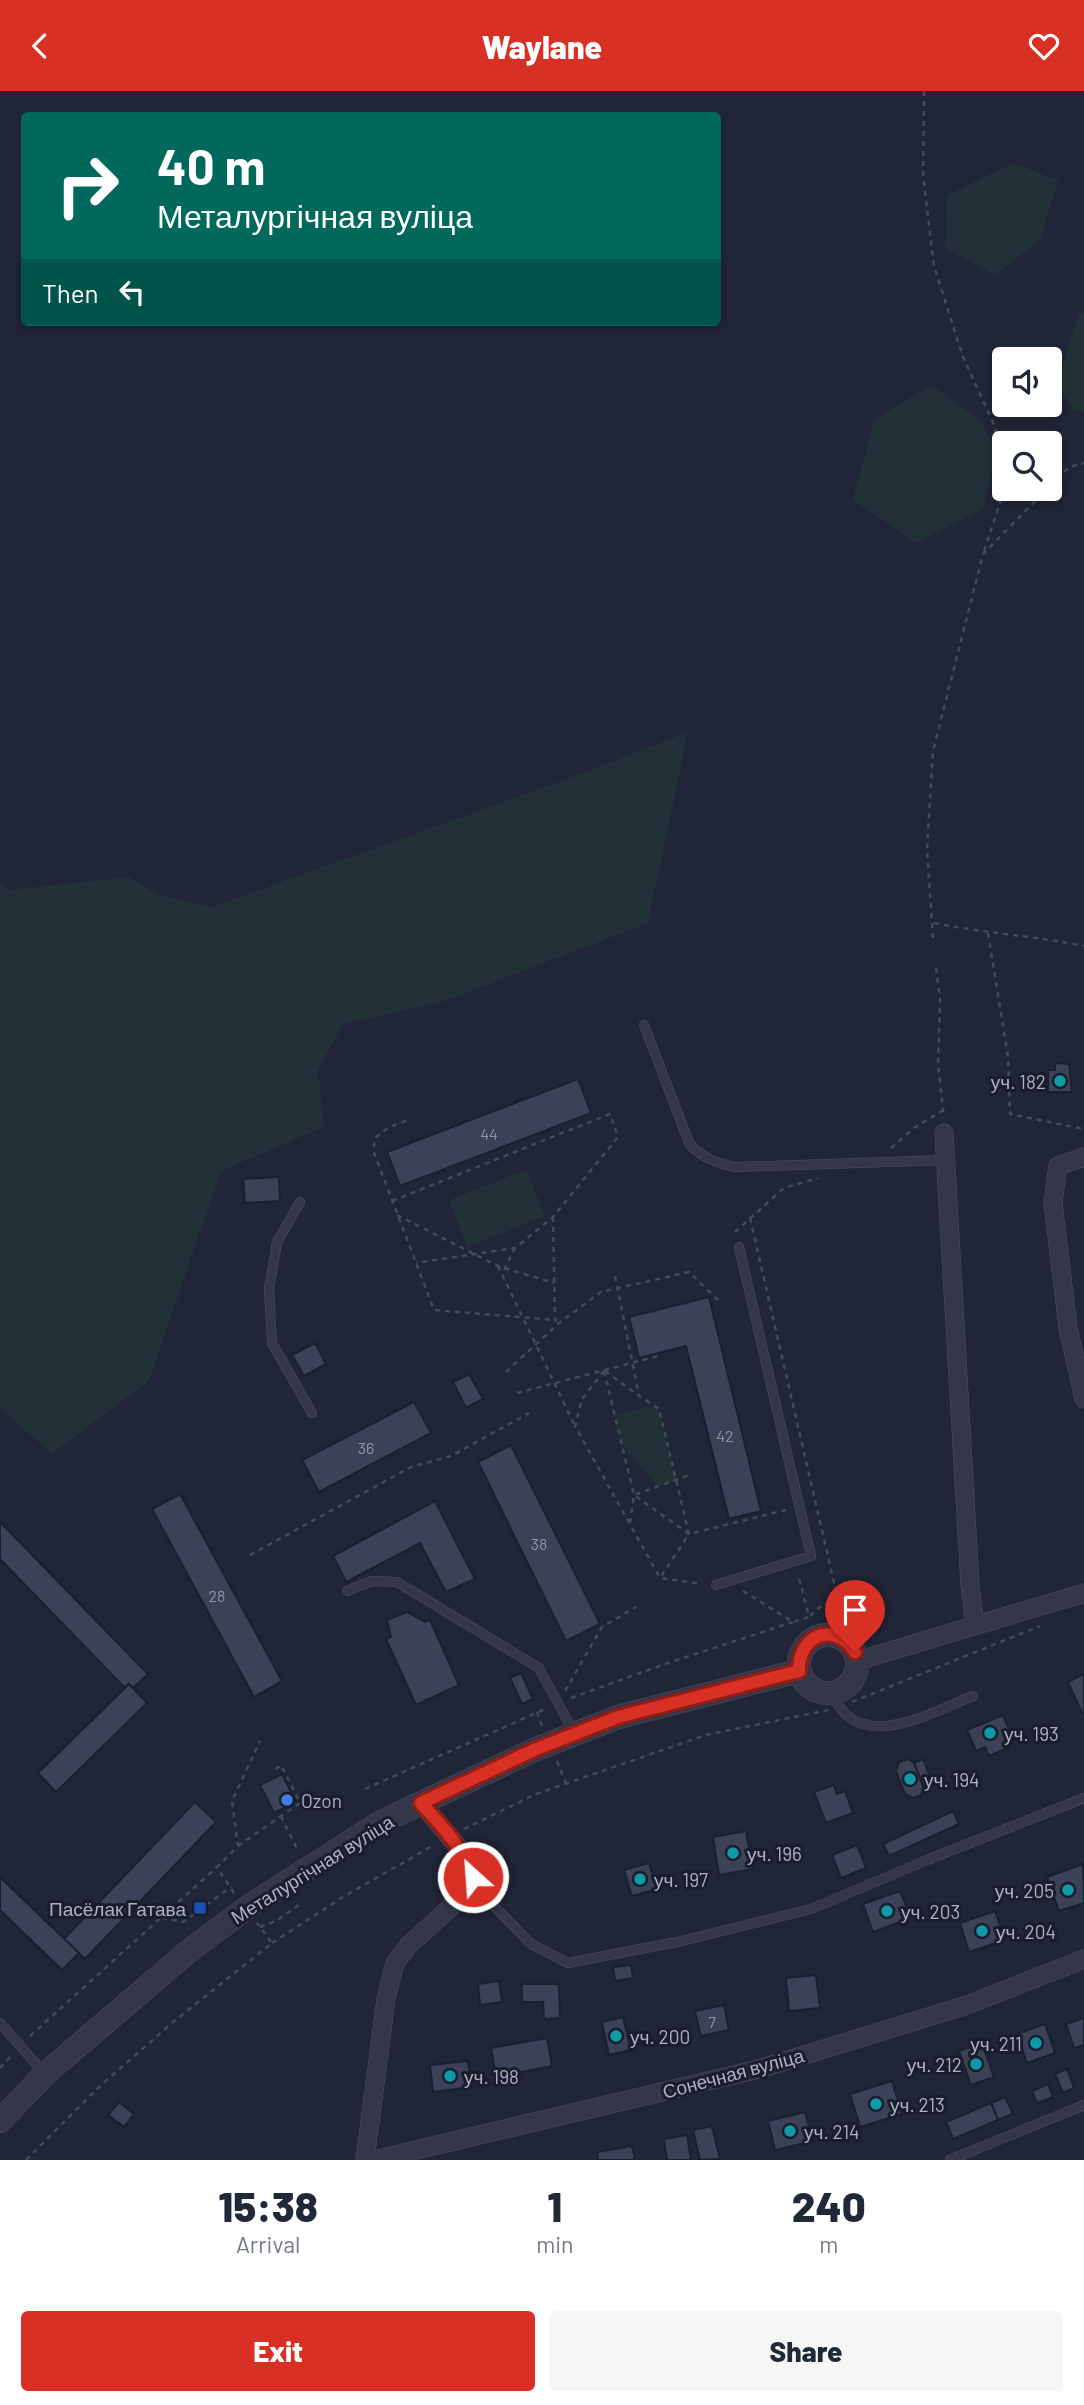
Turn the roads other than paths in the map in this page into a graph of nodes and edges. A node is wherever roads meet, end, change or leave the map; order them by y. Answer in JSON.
{"nodes":[{"id":1,"x":644,"y":1025,"type":"dead end"},
{"id":2,"x":944,"y":1133,"type":"road end"},
{"id":3,"x":1084,"y":1157,"type":"edge"},
{"id":4,"x":945,"y":1160,"type":"junction"},
{"id":5,"x":300,"y":1202,"type":"dead end"},
{"id":6,"x":739,"y":1247,"type":"dead end"},
{"id":7,"x":1084,"y":1399,"type":"edge"},
{"id":8,"x":312,"y":1413,"type":"dead end"},
{"id":9,"x":716,"y":1585,"type":"road end"},
{"id":10,"x":347,"y":1591,"type":"dead end"},
{"id":11,"x":1084,"y":1593,"type":"edge"},
{"id":12,"x":975,"y":1624,"type":"junction"},
{"id":13,"x":854,"y":1653,"type":"junction"},
{"id":14,"x":799,"y":1671,"type":"junction"},
{"id":15,"x":973,"y":1696,"type":"dead end"},
{"id":16,"x":834,"y":1701,"type":"junction"},
{"id":17,"x":575,"y":1734,"type":"junction"},
{"id":18,"x":1084,"y":1798,"type":"edge"},
{"id":19,"x":421,"y":1803,"type":"junction"},
{"id":20,"x":466,"y":1876,"type":"junction"},
{"id":21,"x":1084,"y":1959,"type":"edge"},
{"id":22,"x":0,"y":2023,"type":"edge"},
{"id":23,"x":45,"y":2074,"type":"junction"},
{"id":24,"x":1084,"y":2105,"type":"edge"},
{"id":25,"x":0,"y":2121,"type":"edge"},
{"id":26,"x":365,"y":2160,"type":"edge"},
{"id":27,"x":374,"y":2160,"type":"edge"},
{"id":28,"x":950,"y":2160,"type":"edge"}],
"edges":[{"from":1,"to":4,"type":"lane"},
{"from":2,"to":4,"type":"street"},
{"from":3,"to":7,"type":"street"},
{"from":4,"to":12,"type":"street"},
{"from":5,"to":8,"type":"lane"},
{"from":6,"to":9,"type":"lane"},
{"from":10,"to":17,"type":"lane"},
{"from":11,"to":12,"type":"street"},
{"from":12,"to":13,"type":"street"},
{"from":13,"to":14,"type":"street"},
{"from":13,"to":16,"type":"street"},
{"from":14,"to":16,"type":"street"},
{"from":14,"to":17,"type":"street","name":"Металургічная вуліца"},
{"from":15,"to":16,"type":"lane"},
{"from":17,"to":19,"type":"street","name":"Металургічная вуліца"},
{"from":18,"to":20,"type":"lane"},
{"from":19,"to":20,"type":"street"},
{"from":19,"to":23,"type":"street","name":"Металургічная вуліца"},
{"from":20,"to":26,"type":"street"},
{"from":21,"to":27,"type":"street","name":"Сонечная вуліца"},
{"from":22,"to":23,"type":"lane"},
{"from":23,"to":25,"type":"street","name":"Металургічная вуліца"},
{"from":24,"to":28,"type":"lane"}]}
